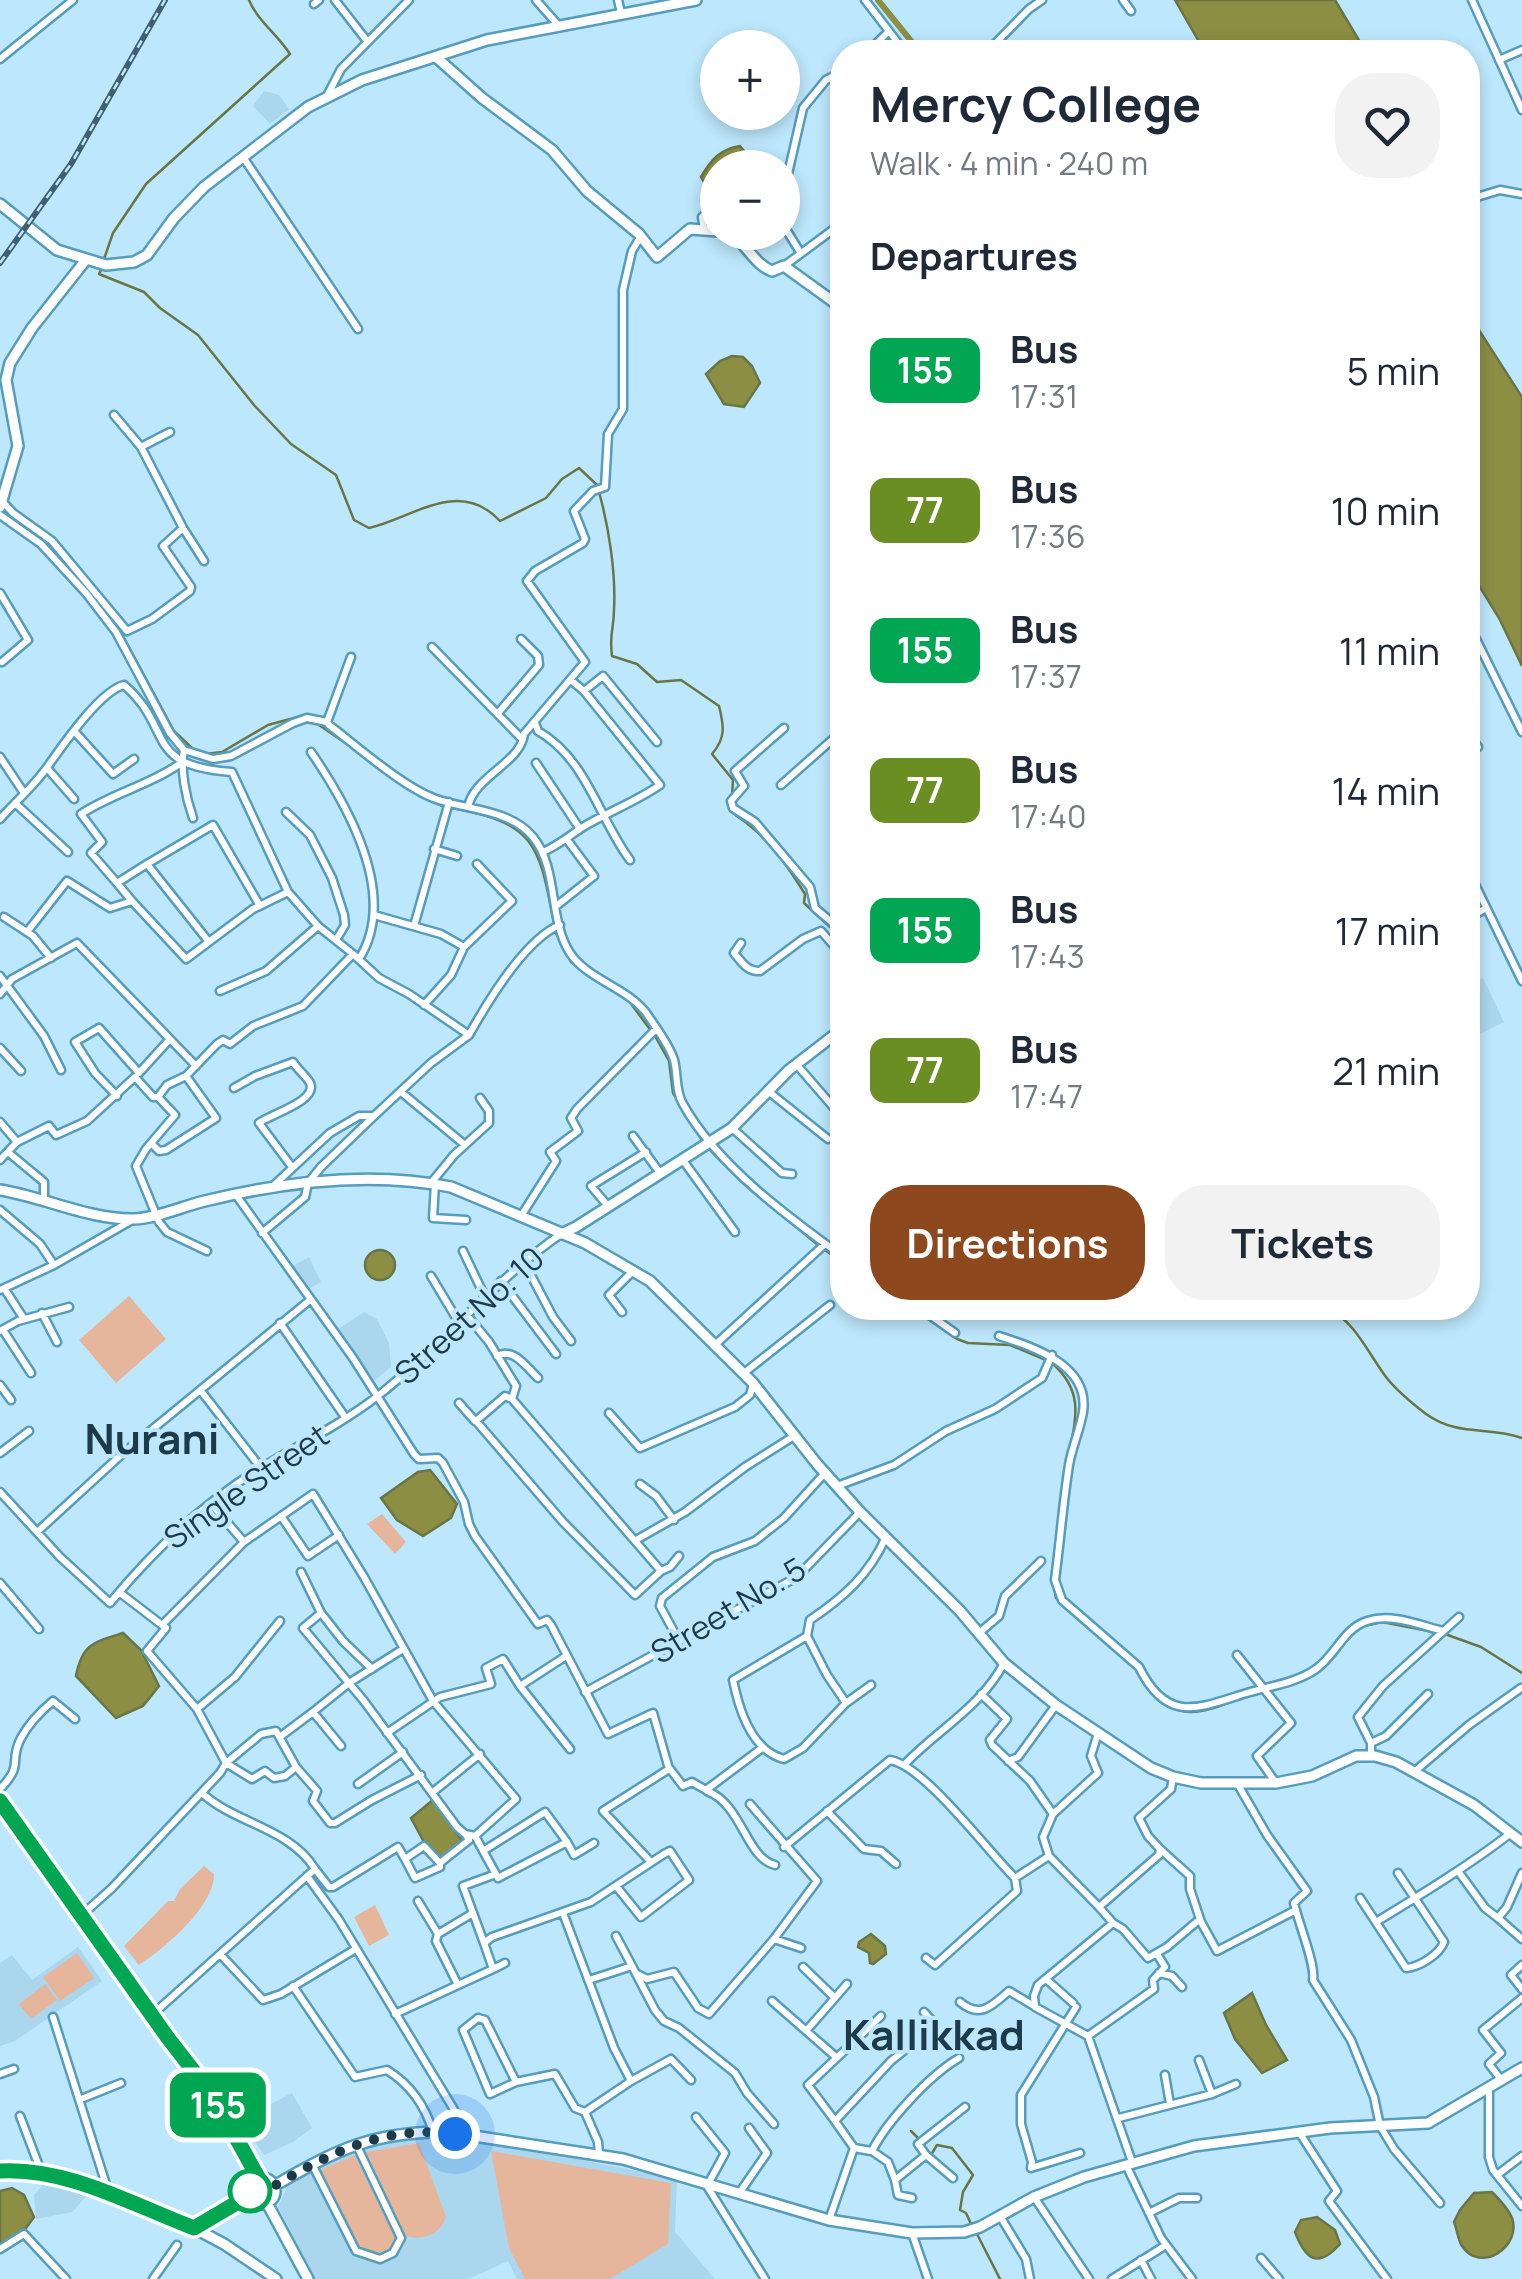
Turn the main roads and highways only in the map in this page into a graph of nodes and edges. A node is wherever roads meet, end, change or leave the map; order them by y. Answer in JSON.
{"nodes":[{"id":1,"x":696,"y":0,"type":"edge"},
{"id":2,"x":436,"y":57,"type":"junction"},
{"id":3,"x":0,"y":204,"type":"edge"},
{"id":4,"x":700,"y":229,"type":"edge"},
{"id":5,"x":748,"y":250,"type":"edge"},
{"id":6,"x":85,"y":261,"type":"junction"},
{"id":7,"x":830,"y":299,"type":"edge"},
{"id":8,"x":1,"y":505,"type":"edge"},
{"id":9,"x":830,"y":1039,"type":"edge"},
{"id":10,"x":0,"y":1190,"type":"edge"},
{"id":11,"x":561,"y":1234,"type":"junction"},
{"id":12,"x":0,"y":1802,"type":"edge"},
{"id":13,"x":1522,"y":1842,"type":"edge"},
{"id":14,"x":1522,"y":2068,"type":"edge"},
{"id":15,"x":0,"y":2171,"type":"edge"},
{"id":16,"x":259,"y":2179,"type":"junction"},
{"id":17,"x":274,"y":2186,"type":"junction"},
{"id":18,"x":250,"y":2195,"type":"junction"},
{"id":19,"x":267,"y":2203,"type":"junction"},
{"id":20,"x":194,"y":2228,"type":"junction"},
{"id":21,"x":276,"y":2279,"type":"edge"},
{"id":22,"x":308,"y":2279,"type":"edge"}],
"edges":[{"from":1,"to":2,"type":"main road"},
{"from":2,"to":4,"type":"main road"},
{"from":2,"to":6,"type":"main road"},
{"from":3,"to":6,"type":"main road"},
{"from":5,"to":7,"type":"main road"},
{"from":6,"to":8,"type":"main road"},
{"from":9,"to":11,"type":"main road"},
{"from":10,"to":11,"type":"main road"},
{"from":11,"to":13,"type":"main road"},
{"from":12,"to":16,"type":"main road"},
{"from":14,"to":17,"type":"main road"},
{"from":15,"to":20,"type":"main road"},
{"from":16,"to":17,"type":"main road"},
{"from":16,"to":18,"type":"main road"},
{"from":17,"to":19,"type":"main road"},
{"from":18,"to":19,"type":"main road"},
{"from":18,"to":20,"type":"main road"},
{"from":19,"to":22,"type":"main road"},
{"from":20,"to":21,"type":"main road"}]}
